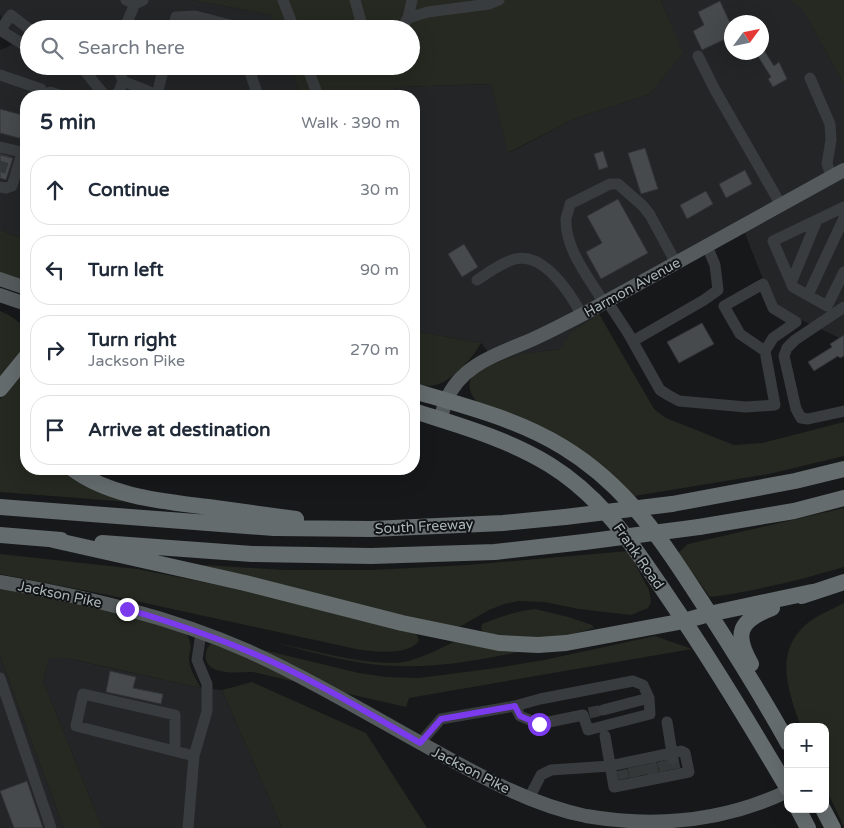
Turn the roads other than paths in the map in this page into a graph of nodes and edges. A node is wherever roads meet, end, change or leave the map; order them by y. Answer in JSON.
{"nodes":[{"id":1,"x":283,"y":0,"type":"edge"},
{"id":2,"x":355,"y":0,"type":"edge"},
{"id":3,"x":412,"y":0,"type":"edge"},
{"id":4,"x":499,"y":0,"type":"edge"},
{"id":5,"x":135,"y":1,"type":"edge"},
{"id":6,"x":408,"y":18,"type":"joint"},
{"id":7,"x":128,"y":20,"type":"edge"},
{"id":8,"x":175,"y":20,"type":"edge"},
{"id":9,"x":211,"y":20,"type":"edge"},
{"id":10,"x":291,"y":20,"type":"edge"},
{"id":11,"x":361,"y":20,"type":"edge"},
{"id":12,"x":20,"y":22,"type":"edge"},
{"id":13,"x":0,"y":30,"type":"edge"},
{"id":14,"x":20,"y":42,"type":"edge"},
{"id":15,"x":698,"y":56,"type":"dead end"},
{"id":16,"x":0,"y":75,"type":"edge"},
{"id":17,"x":88,"y":75,"type":"edge"},
{"id":18,"x":116,"y":75,"type":"edge"},
{"id":19,"x":162,"y":75,"type":"edge"},
{"id":20,"x":251,"y":75,"type":"edge"},
{"id":21,"x":310,"y":75,"type":"edge"},
{"id":22,"x":810,"y":78,"type":"dead end"},
{"id":23,"x":45,"y":90,"type":"edge"},
{"id":24,"x":100,"y":90,"type":"edge"},
{"id":25,"x":119,"y":90,"type":"edge"},
{"id":26,"x":159,"y":90,"type":"edge"},
{"id":27,"x":256,"y":90,"type":"edge"},
{"id":28,"x":316,"y":90,"type":"edge"},
{"id":29,"x":4,"y":150,"type":"edge"},
{"id":30,"x":20,"y":152,"type":"edge"},
{"id":31,"x":20,"y":164,"type":"edge"},
{"id":32,"x":844,"y":170,"type":"edge"},
{"id":33,"x":832,"y":177,"type":"junction"},
{"id":34,"x":0,"y":187,"type":"edge"},
{"id":35,"x":781,"y":205,"type":"junction"},
{"id":36,"x":844,"y":206,"type":"edge"},
{"id":37,"x":844,"y":218,"type":"edge"},
{"id":38,"x":817,"y":220,"type":"junction"},
{"id":39,"x":707,"y":246,"type":"junction"},
{"id":40,"x":676,"y":263,"type":"junction"},
{"id":41,"x":844,"y":272,"type":"edge"},
{"id":42,"x":0,"y":279,"type":"edge"},
{"id":43,"x":477,"y":280,"type":"dead end"},
{"id":44,"x":791,"y":283,"type":"junction"},
{"id":45,"x":20,"y":286,"type":"edge"},
{"id":46,"x":0,"y":295,"type":"edge"},
{"id":47,"x":808,"y":295,"type":"junction"},
{"id":48,"x":20,"y":302,"type":"edge"},
{"id":49,"x":606,"y":302,"type":"junction"},
{"id":50,"x":844,"y":307,"type":"edge"},
{"id":51,"x":582,"y":315,"type":"junction"},
{"id":52,"x":632,"y":342,"type":"junction"},
{"id":53,"x":765,"y":351,"type":"junction"},
{"id":54,"x":20,"y":364,"type":"edge"},
{"id":55,"x":0,"y":389,"type":"edge"},
{"id":56,"x":420,"y":394,"type":"edge"},
{"id":57,"x":794,"y":400,"type":"junction"},
{"id":58,"x":446,"y":401,"type":"junction"},
{"id":59,"x":775,"y":404,"type":"junction"},
{"id":60,"x":844,"y":411,"type":"edge"},
{"id":61,"x":420,"y":413,"type":"edge"},
{"id":62,"x":441,"y":420,"type":"junction"},
{"id":63,"x":844,"y":470,"type":"edge"},
{"id":64,"x":82,"y":475,"type":"edge"},
{"id":65,"x":844,"y":498,"type":"edge"},
{"id":66,"x":0,"y":507,"type":"edge"},
{"id":67,"x":372,"y":529,"type":"junction"},
{"id":68,"x":0,"y":535,"type":"edge"},
{"id":69,"x":50,"y":539,"type":"junction"},
{"id":70,"x":0,"y":582,"type":"edge"},
{"id":71,"x":844,"y":582,"type":"edge"},
{"id":72,"x":812,"y":592,"type":"junction"},
{"id":73,"x":709,"y":614,"type":"junction"},
{"id":74,"x":684,"y":621,"type":"junction"},
{"id":75,"x":201,"y":633,"type":"junction"},
{"id":76,"x":0,"y":678,"type":"edge"},
{"id":77,"x":649,"y":702,"type":"junction"},
{"id":78,"x":515,"y":706,"type":"junction"},
{"id":79,"x":593,"y":716,"type":"junction"},
{"id":80,"x":667,"y":722,"type":"dead end"},
{"id":81,"x":784,"y":733,"type":"edge"},
{"id":82,"x":605,"y":736,"type":"dead end"},
{"id":83,"x":784,"y":737,"type":"edge"},
{"id":84,"x":420,"y":743,"type":"junction"},
{"id":85,"x":175,"y":752,"type":"junction"},
{"id":86,"x":194,"y":756,"type":"junction"},
{"id":87,"x":647,"y":769,"type":"junction"},
{"id":88,"x":784,"y":783,"type":"edge"},
{"id":89,"x":784,"y":792,"type":"edge"},
{"id":90,"x":529,"y":798,"type":"junction"},
{"id":91,"x":800,"y":813,"type":"edge"},
{"id":92,"x":825,"y":813,"type":"edge"},
{"id":93,"x":51,"y":828,"type":"edge"},
{"id":94,"x":188,"y":828,"type":"edge"},
{"id":95,"x":808,"y":828,"type":"edge"},
{"id":96,"x":833,"y":828,"type":"edge"}],
"edges":[{"from":1,"to":10,"type":"lane"},
{"from":2,"to":11,"type":"lane"},
{"from":3,"to":6,"type":"lane"},
{"from":4,"to":6,"type":"lane"},
{"from":5,"to":7,"type":"lane"},
{"from":8,"to":9,"type":"lane"},
{"from":12,"to":13,"type":"lane"},
{"from":13,"to":14,"type":"lane"},
{"from":15,"to":35,"type":"lane"},
{"from":16,"to":23,"type":"lane"},
{"from":17,"to":24,"type":"lane"},
{"from":18,"to":25,"type":"lane"},
{"from":19,"to":26,"type":"lane"},
{"from":20,"to":27,"type":"lane"},
{"from":21,"to":28,"type":"lane"},
{"from":22,"to":33,"type":"lane"},
{"from":29,"to":30,"type":"lane"},
{"from":31,"to":34,"type":"lane"},
{"from":32,"to":33,"type":"main road","name":"Harmon Avenue"},
{"from":33,"to":35,"type":"main road","name":"Harmon Avenue"},
{"from":35,"to":39,"type":"main road","name":"Harmon Avenue"},
{"from":36,"to":38,"type":"lane"},
{"from":37,"to":47,"type":"lane"},
{"from":38,"to":44,"type":"lane"},
{"from":38,"to":44,"type":"lane"},
{"from":39,"to":40,"type":"main road","name":"Harmon Avenue"},
{"from":39,"to":52,"type":"lane"},
{"from":40,"to":49,"type":"main road","name":"Harmon Avenue"},
{"from":40,"to":49,"type":"lane"},
{"from":41,"to":47,"type":"lane"},
{"from":42,"to":45,"type":"main road"},
{"from":43,"to":51,"type":"lane"},
{"from":44,"to":47,"type":"lane"},
{"from":46,"to":48,"type":"main road"},
{"from":49,"to":51,"type":"main road","name":"Harmon Avenue"},
{"from":49,"to":52,"type":"lane"},
{"from":50,"to":57,"type":"lane"},
{"from":51,"to":58,"type":"main road","name":"Harmon Avenue"},
{"from":52,"to":59,"type":"lane"},
{"from":53,"to":53,"type":"lane"},
{"from":53,"to":59,"type":"lane"},
{"from":54,"to":55,"type":"highway"},
{"from":56,"to":58,"type":"highway","name":"Frank Road"},
{"from":57,"to":59,"type":"lane"},
{"from":57,"to":60,"type":"lane"},
{"from":58,"to":62,"type":"main road","name":"Harmon Avenue"},
{"from":58,"to":73,"type":"highway","name":"Frank Road"},
{"from":61,"to":62,"type":"highway","name":"Frank Road"},
{"from":62,"to":74,"type":"highway","name":"Frank Road"},
{"from":63,"to":67,"type":"highway","name":"South Freeway","bridge":true},
{"from":64,"to":67,"type":"highway"},
{"from":65,"to":69,"type":"highway","name":"South Freeway","bridge":true},
{"from":66,"to":67,"type":"highway","name":"South Freeway"},
{"from":68,"to":69,"type":"highway","name":"South Freeway"},
{"from":69,"to":74,"type":"highway"},
{"from":70,"to":75,"type":"main road","name":"Jackson Pike"},
{"from":71,"to":72,"type":"highway"},
{"from":72,"to":73,"type":"highway"},
{"from":72,"to":81,"type":"highway"},
{"from":73,"to":74,"type":"highway"},
{"from":73,"to":83,"type":"highway","name":"Frank Road"},
{"from":74,"to":88,"type":"highway","name":"Frank Road"},
{"from":75,"to":84,"type":"main road","name":"Jackson Pike"},
{"from":75,"to":86,"type":"lane"},
{"from":76,"to":93,"type":"lane"},
{"from":77,"to":78,"type":"lane"},
{"from":77,"to":79,"type":"lane"},
{"from":77,"to":79,"type":"lane"},
{"from":78,"to":79,"type":"lane"},
{"from":78,"to":84,"type":"lane"},
{"from":80,"to":87,"type":"lane"},
{"from":82,"to":87,"type":"lane"},
{"from":84,"to":90,"type":"main road","name":"Jackson Pike"},
{"from":85,"to":85,"type":"lane"},
{"from":85,"to":86,"type":"lane"},
{"from":86,"to":94,"type":"lane"},
{"from":87,"to":90,"type":"lane"},
{"from":89,"to":90,"type":"main road","name":"Jackson Pike"},
{"from":91,"to":95,"type":"highway"},
{"from":92,"to":96,"type":"highway"}]}
